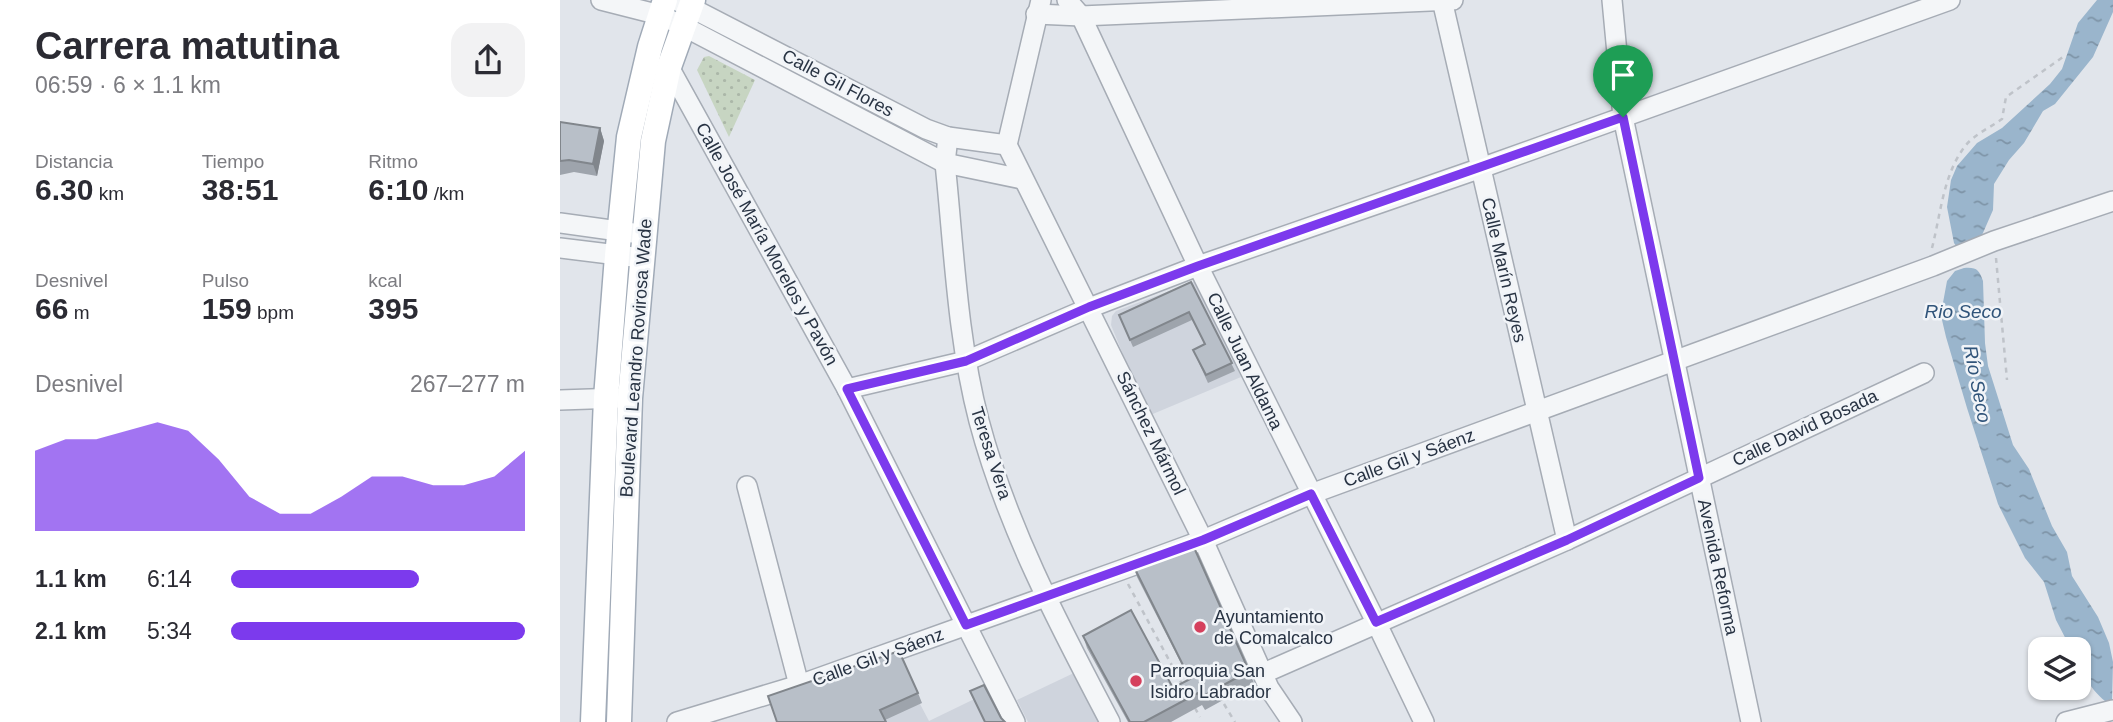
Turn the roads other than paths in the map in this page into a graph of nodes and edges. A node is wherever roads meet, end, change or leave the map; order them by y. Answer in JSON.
{"nodes":[{"id":1,"x":601,"y":0,"type":"edge"},
{"id":2,"x":1066,"y":0,"type":"edge"},
{"id":3,"x":1442,"y":0,"type":"edge"},
{"id":4,"x":1454,"y":0,"type":"edge"},
{"id":5,"x":1612,"y":0,"type":"edge"},
{"id":6,"x":1950,"y":0,"type":"edge"},
{"id":7,"x":1038,"y":7,"type":"edge"},
{"id":8,"x":678,"y":8,"type":"edge"},
{"id":9,"x":1081,"y":16,"type":"junction"},
{"id":10,"x":669,"y":67,"type":"junction"},
{"id":11,"x":1623,"y":117,"type":"junction"},
{"id":12,"x":948,"y":137,"type":"junction"},
{"id":13,"x":1007,"y":145,"type":"junction"},
{"id":14,"x":945,"y":163,"type":"junction"},
{"id":15,"x":1481,"y":168,"type":"junction"},
{"id":16,"x":1022,"y":179,"type":"junction"},
{"id":17,"x":2113,"y":201,"type":"edge"},
{"id":18,"x":560,"y":223,"type":"edge"},
{"id":19,"x":631,"y":245,"type":"junction"},
{"id":20,"x":560,"y":248,"type":"edge"},
{"id":21,"x":1198,"y":266,"type":"junction"},
{"id":22,"x":1089,"y":307,"type":"junction"},
{"id":23,"x":966,"y":361,"type":"junction"},
{"id":24,"x":1675,"y":361,"type":"junction"},
{"id":25,"x":1924,"y":373,"type":"dead end"},
{"id":26,"x":847,"y":389,"type":"junction"},
{"id":27,"x":618,"y":398,"type":"junction"},
{"id":28,"x":560,"y":400,"type":"edge"},
{"id":29,"x":1536,"y":411,"type":"junction"},
{"id":30,"x":1699,"y":478,"type":"junction"},
{"id":31,"x":747,"y":486,"type":"dead end"},
{"id":32,"x":1311,"y":494,"type":"junction"},
{"id":33,"x":1203,"y":540,"type":"junction"},
{"id":34,"x":1567,"y":540,"type":"junction"},
{"id":35,"x":1044,"y":596,"type":"junction"},
{"id":36,"x":1376,"y":622,"type":"junction"},
{"id":37,"x":966,"y":625,"type":"junction"},
{"id":38,"x":1264,"y":673,"type":"junction"},
{"id":39,"x":799,"y":685,"type":"junction"},
{"id":40,"x":2113,"y":710,"type":"edge"},
{"id":41,"x":2069,"y":721,"type":"edge"},
{"id":42,"x":593,"y":722,"type":"edge"},
{"id":43,"x":619,"y":722,"type":"edge"},
{"id":44,"x":677,"y":722,"type":"edge"},
{"id":45,"x":1015,"y":722,"type":"edge"},
{"id":46,"x":1110,"y":722,"type":"edge"},
{"id":47,"x":1292,"y":722,"type":"edge"},
{"id":48,"x":1424,"y":722,"type":"edge"},
{"id":49,"x":1751,"y":722,"type":"edge"}],
"edges":[{"from":1,"to":8,"type":"street"},
{"from":2,"to":9,"type":"street","name":"Calle Juan Aldama"},
{"from":3,"to":4,"type":"street"},
{"from":3,"to":9,"type":"street"},
{"from":3,"to":15,"type":"street","name":"Calle Marín Reyes"},
{"from":5,"to":11,"type":"street","name":"Avenida Reforma"},
{"from":6,"to":11,"type":"street"},
{"from":7,"to":9,"type":"street"},
{"from":7,"to":13,"type":"street"},
{"from":8,"to":10,"type":"main road","name":"Boulevard Leandro Rovirosa Wade"},
{"from":8,"to":12,"type":"street","name":"Calle Gil Flores"},
{"from":8,"to":14,"type":"street"},
{"from":8,"to":19,"type":"main road","name":"Boulevard Leandro Rovirosa Wade"},
{"from":9,"to":21,"type":"street","name":"Calle Juan Aldama"},
{"from":10,"to":19,"type":"main road","name":"Boulevard Leandro Rovirosa Wade"},
{"from":10,"to":26,"type":"street","name":"Calle José María Morelos y Pavón"},
{"from":11,"to":15,"type":"street"},
{"from":11,"to":24,"type":"street","name":"Avenida Reforma"},
{"from":12,"to":13,"type":"street","name":"Calle Gil Flores"},
{"from":12,"to":14,"type":"street","name":"Teresa Vera"},
{"from":13,"to":16,"type":"street","name":"Sánchez Mármol"},
{"from":14,"to":16,"type":"street"},
{"from":14,"to":23,"type":"street","name":"Teresa Vera"},
{"from":15,"to":21,"type":"street"},
{"from":15,"to":29,"type":"street","name":"Calle Marín Reyes"},
{"from":16,"to":22,"type":"street","name":"Sánchez Mármol"},
{"from":17,"to":24,"type":"street","name":"Calle Gil y Sáenz"},
{"from":18,"to":19,"type":"street"},
{"from":19,"to":20,"type":"street"},
{"from":19,"to":27,"type":"main road","name":"Boulevard Leandro Rovirosa Wade"},
{"from":21,"to":22,"type":"street"},
{"from":21,"to":32,"type":"street","name":"Calle Juan Aldama"},
{"from":22,"to":23,"type":"street"},
{"from":22,"to":33,"type":"street","name":"Sánchez Mármol"},
{"from":23,"to":26,"type":"street"},
{"from":23,"to":35,"type":"street","name":"Teresa Vera"},
{"from":24,"to":29,"type":"street","name":"Calle Gil y Sáenz"},
{"from":24,"to":30,"type":"street","name":"Avenida Reforma"},
{"from":25,"to":30,"type":"street","name":"Calle David Bosada"},
{"from":26,"to":37,"type":"street","name":"Calle José María Morelos y Pavón"},
{"from":27,"to":28,"type":"street"},
{"from":27,"to":42,"type":"main road","name":"Boulevard Leandro Rovirosa Wade"},
{"from":27,"to":43,"type":"main road","name":"Boulevard Leandro Rovirosa Wade"},
{"from":29,"to":32,"type":"street","name":"Calle Gil y Sáenz"},
{"from":29,"to":34,"type":"street","name":"Calle Marín Reyes"},
{"from":30,"to":34,"type":"street","name":"Calle David Bosada"},
{"from":30,"to":49,"type":"street","name":"Avenida Reforma"},
{"from":31,"to":39,"type":"street"},
{"from":32,"to":33,"type":"street","name":"Calle Gil y Sáenz"},
{"from":32,"to":36,"type":"street","name":"Calle Juan Aldama"},
{"from":33,"to":35,"type":"street","name":"Calle Gil y Sáenz"},
{"from":33,"to":38,"type":"street","name":"Sánchez Mármol"},
{"from":34,"to":36,"type":"street","name":"Calle David Bosada"},
{"from":35,"to":37,"type":"street","name":"Calle Gil y Sáenz"},
{"from":35,"to":46,"type":"street","name":"Teresa Vera"},
{"from":36,"to":38,"type":"street","name":"Calle David Bosada"},
{"from":36,"to":48,"type":"street","name":"Calle Juan Aldama"},
{"from":37,"to":39,"type":"street","name":"Calle Gil y Sáenz"},
{"from":37,"to":45,"type":"street","name":"Calle José María Morelos y Pavón"},
{"from":38,"to":47,"type":"street","name":"Sánchez Mármol"},
{"from":39,"to":44,"type":"street","name":"Calle Gil y Sáenz"},
{"from":40,"to":41,"type":"street"}]}
